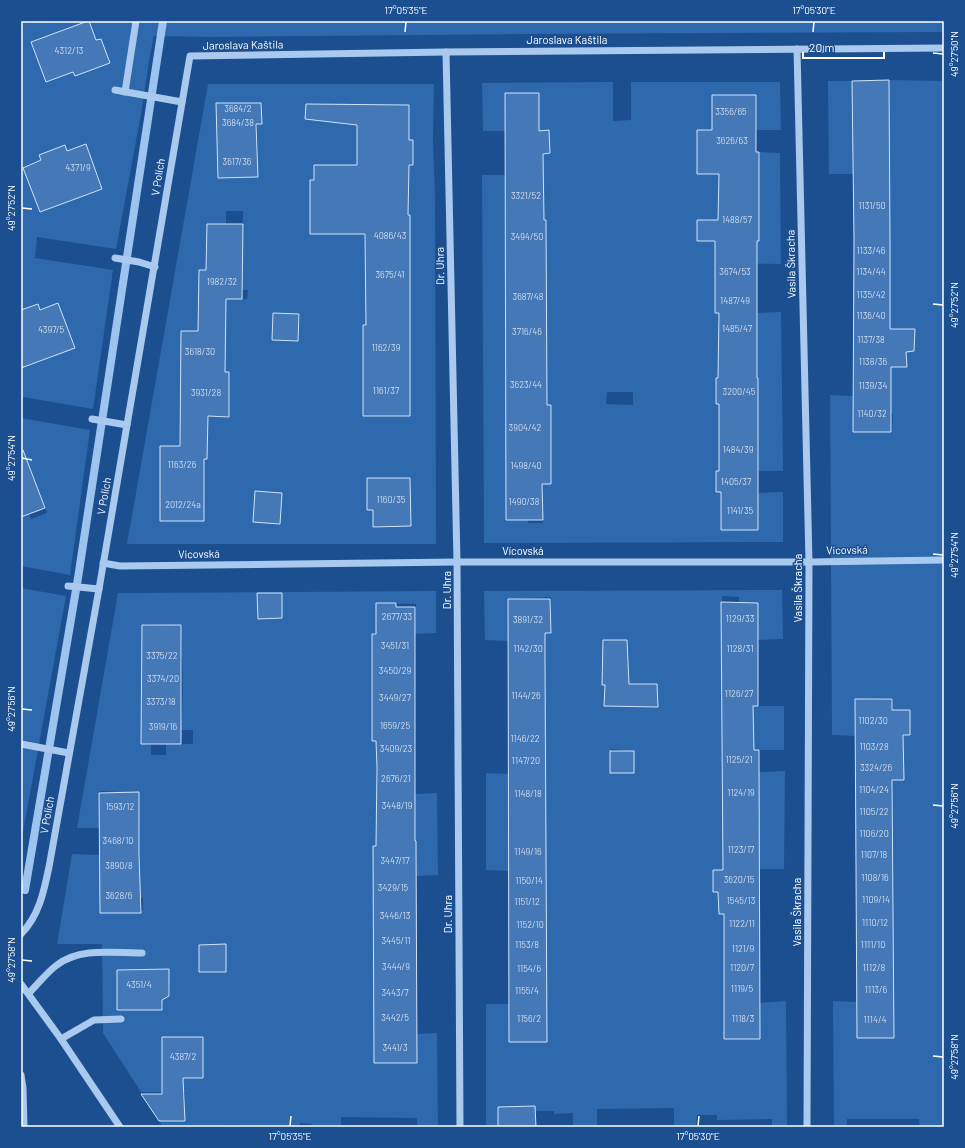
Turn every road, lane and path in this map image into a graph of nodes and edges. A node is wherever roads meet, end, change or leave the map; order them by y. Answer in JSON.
{"nodes":[{"id":1,"x":136,"y":21,"type":"edge"},
{"id":2,"x":944,"y":48,"type":"edge"},
{"id":3,"x":797,"y":50,"type":"junction"},
{"id":4,"x":446,"y":52,"type":"junction"},
{"id":5,"x":190,"y":56,"type":"joint"},
{"id":6,"x":115,"y":90,"type":"dead end"},
{"id":7,"x":125,"y":92,"type":"junction"},
{"id":8,"x":182,"y":102,"type":"junction"},
{"id":9,"x":115,"y":258,"type":"dead end"},
{"id":10,"x":155,"y":267,"type":"junction"},
{"id":11,"x":92,"y":419,"type":"dead end"},
{"id":12,"x":128,"y":425,"type":"junction"},
{"id":13,"x":944,"y":560,"type":"edge"},
{"id":14,"x":457,"y":562,"type":"junction"},
{"id":15,"x":809,"y":562,"type":"junction"},
{"id":16,"x":103,"y":563,"type":"junction"},
{"id":17,"x":68,"y":586,"type":"dead end"},
{"id":18,"x":99,"y":589,"type":"junction"},
{"id":19,"x":21,"y":744,"type":"edge"},
{"id":20,"x":70,"y":753,"type":"junction"},
{"id":21,"x":21,"y":934,"type":"edge"},
{"id":22,"x":142,"y":953,"type":"dead end"},
{"id":23,"x":21,"y":984,"type":"edge"},
{"id":24,"x":29,"y":993,"type":"junction"},
{"id":25,"x":122,"y":1019,"type":"dead end"},
{"id":26,"x":61,"y":1039,"type":"junction"},
{"id":27,"x":21,"y":1075,"type":"edge"},
{"id":28,"x":24,"y":1127,"type":"edge"},
{"id":29,"x":119,"y":1127,"type":"edge"},
{"id":30,"x":460,"y":1127,"type":"edge"},
{"id":31,"x":808,"y":1127,"type":"edge"}],
"edges":[{"from":1,"to":7,"type":"street"},
{"from":2,"to":3,"type":"street","name":"Jaroslava Kaštila"},
{"from":3,"to":4,"type":"street","name":"Jaroslava Kaštila"},
{"from":3,"to":15,"type":"street","name":"Vasila Škracha"},
{"from":4,"to":5,"type":"street","name":"Jaroslava Kaštila"},
{"from":4,"to":14,"type":"street","name":"Dr. Uhra"},
{"from":5,"to":8,"type":"street","name":"V Polích"},
{"from":6,"to":7,"type":"street"},
{"from":7,"to":8,"type":"street"},
{"from":8,"to":10,"type":"street","name":"V Polích"},
{"from":9,"to":10,"type":"street"},
{"from":10,"to":12,"type":"street","name":"V Polích"},
{"from":11,"to":12,"type":"street"},
{"from":12,"to":16,"type":"street","name":"V Polích"},
{"from":13,"to":15,"type":"street","name":"Vícovská"},
{"from":14,"to":15,"type":"street","name":"Vícovská"},
{"from":14,"to":16,"type":"street","name":"Vícovská"},
{"from":14,"to":30,"type":"street","name":"Dr. Uhra"},
{"from":15,"to":31,"type":"street","name":"Vasila Škracha"},
{"from":16,"to":18,"type":"street","name":"V Polích"},
{"from":17,"to":18,"type":"street"},
{"from":18,"to":20,"type":"street","name":"V Polích"},
{"from":19,"to":20,"type":"street"},
{"from":20,"to":21,"type":"street","name":"V Polích"},
{"from":22,"to":24,"type":"street"},
{"from":23,"to":24,"type":"street"},
{"from":24,"to":26,"type":"street"},
{"from":25,"to":26,"type":"street"},
{"from":26,"to":29,"type":"street"},
{"from":27,"to":28,"type":"street"}]}
